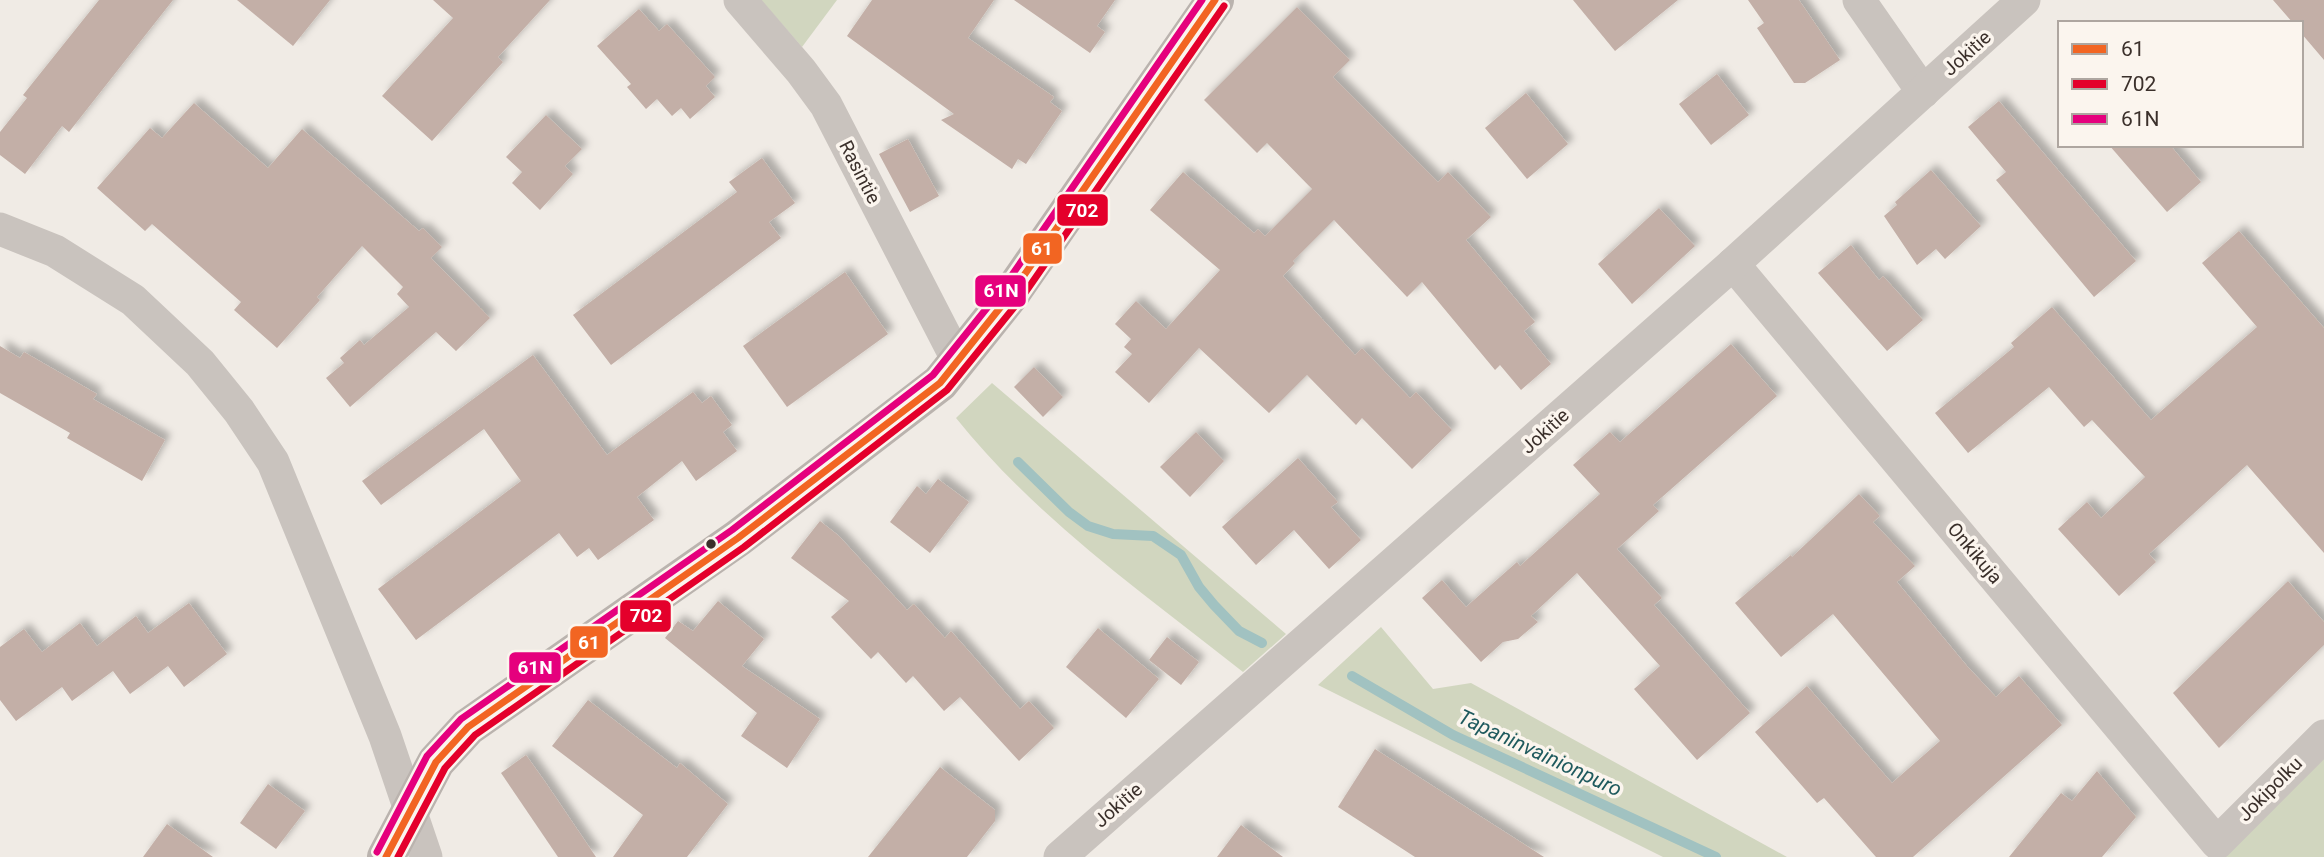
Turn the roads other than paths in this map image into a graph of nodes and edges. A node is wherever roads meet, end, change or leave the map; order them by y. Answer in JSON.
{"nodes":[{"id":1,"x":740,"y":0,"type":"edge"},
{"id":2,"x":1215,"y":0,"type":"edge"},
{"id":3,"x":1859,"y":0,"type":"edge"},
{"id":4,"x":2024,"y":0,"type":"edge"},
{"id":5,"x":1923,"y":92,"type":"junction"},
{"id":6,"x":0,"y":229,"type":"edge"},
{"id":7,"x":1733,"y":264,"type":"junction"},
{"id":8,"x":957,"y":359,"type":"junction"},
{"id":9,"x":2324,"y":736,"type":"edge"},
{"id":10,"x":411,"y":810,"type":"junction"},
{"id":11,"x":2217,"y":843,"type":"joint"},
{"id":12,"x":386,"y":857,"type":"edge"},
{"id":13,"x":426,"y":857,"type":"edge"},
{"id":14,"x":1060,"y":857,"type":"edge"}],
"edges":[{"from":1,"to":8,"type":"street","name":"Rasintie"},
{"from":2,"to":8,"type":"street"},
{"from":3,"to":5,"type":"street"},
{"from":4,"to":5,"type":"street","name":"Jokitie"},
{"from":5,"to":7,"type":"street","name":"Jokitie"},
{"from":6,"to":10,"type":"street"},
{"from":7,"to":11,"type":"street","name":"Onkikuja"},
{"from":7,"to":14,"type":"street","name":"Jokitie"},
{"from":8,"to":10,"type":"street"},
{"from":9,"to":11,"type":"street","name":"Jokipolku"},
{"from":10,"to":12,"type":"street"},
{"from":10,"to":13,"type":"street"}]}
